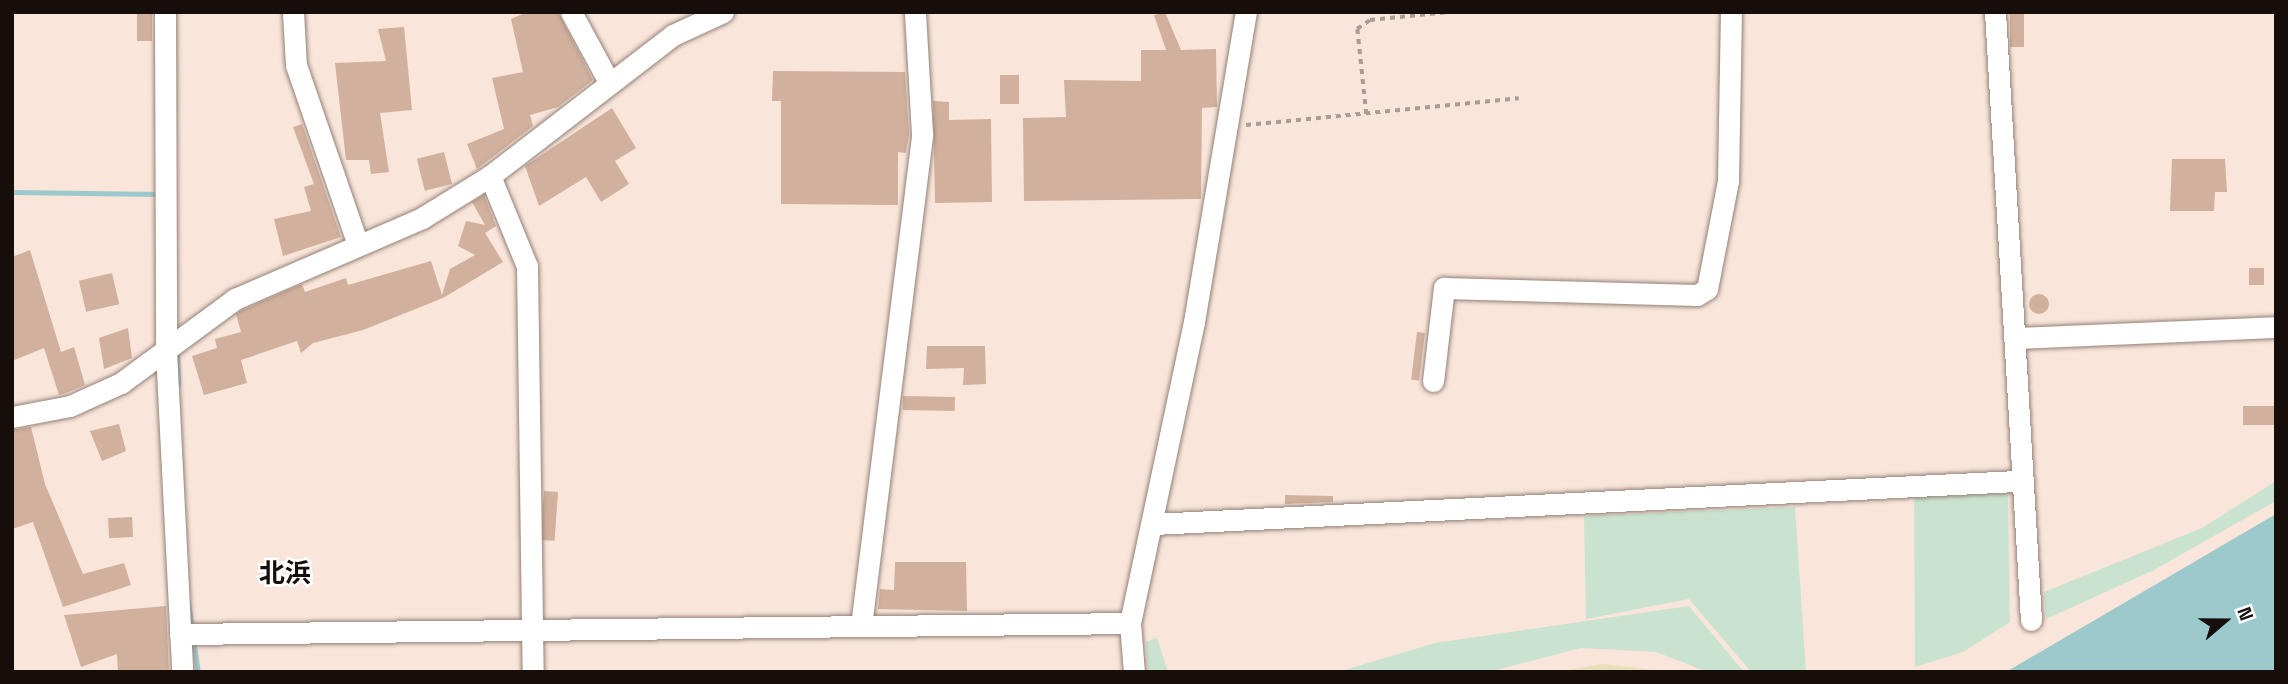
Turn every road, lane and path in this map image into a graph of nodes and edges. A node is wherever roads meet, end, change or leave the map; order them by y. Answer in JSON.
{"nodes":[{"id":1,"x":165,"y":12,"type":"edge"},
{"id":2,"x":293,"y":12,"type":"edge"},
{"id":3,"x":571,"y":12,"type":"edge"},
{"id":4,"x":723,"y":12,"type":"edge"},
{"id":5,"x":915,"y":12,"type":"edge"},
{"id":6,"x":1246,"y":12,"type":"edge"},
{"id":7,"x":1449,"y":12,"type":"edge"},
{"id":8,"x":1731,"y":12,"type":"edge"},
{"id":9,"x":1995,"y":12,"type":"edge"},
{"id":10,"x":609,"y":82,"type":"junction"},
{"id":11,"x":1519,"y":98,"type":"dead end"},
{"id":12,"x":1366,"y":114,"type":"junction"},
{"id":13,"x":1223,"y":121,"type":"junction"},
{"id":14,"x":490,"y":176,"type":"junction"},
{"id":15,"x":357,"y":242,"type":"junction"},
{"id":16,"x":2276,"y":327,"type":"edge"},
{"id":17,"x":2015,"y":338,"type":"junction"},
{"id":18,"x":175,"y":343,"type":"junction"},
{"id":19,"x":1433,"y":382,"type":"dead end"},
{"id":20,"x":12,"y":417,"type":"edge"},
{"id":21,"x":2018,"y":481,"type":"junction"},
{"id":22,"x":1153,"y":524,"type":"junction"},
{"id":23,"x":2031,"y":620,"type":"dead end"},
{"id":24,"x":1130,"y":623,"type":"junction"},
{"id":25,"x":861,"y":626,"type":"junction"},
{"id":26,"x":533,"y":630,"type":"junction"},
{"id":27,"x":187,"y":634,"type":"junction"},
{"id":28,"x":182,"y":672,"type":"edge"},
{"id":29,"x":533,"y":672,"type":"edge"},
{"id":30,"x":1134,"y":672,"type":"edge"}],
"edges":[{"from":1,"to":18,"type":"street"},
{"from":2,"to":15,"type":"street"},
{"from":3,"to":10,"type":"street"},
{"from":4,"to":10,"type":"street"},
{"from":5,"to":25,"type":"street"},
{"from":6,"to":13,"type":"street"},
{"from":7,"to":12,"type":"path"},
{"from":8,"to":19,"type":"street"},
{"from":9,"to":17,"type":"street"},
{"from":10,"to":14,"type":"street"},
{"from":11,"to":12,"type":"path"},
{"from":12,"to":13,"type":"path"},
{"from":13,"to":22,"type":"street"},
{"from":14,"to":15,"type":"street"},
{"from":14,"to":26,"type":"street"},
{"from":15,"to":18,"type":"street"},
{"from":16,"to":17,"type":"street"},
{"from":17,"to":21,"type":"street"},
{"from":18,"to":20,"type":"street"},
{"from":18,"to":27,"type":"street"},
{"from":21,"to":22,"type":"street"},
{"from":21,"to":23,"type":"street"},
{"from":22,"to":24,"type":"street"},
{"from":24,"to":25,"type":"street"},
{"from":24,"to":30,"type":"street"},
{"from":25,"to":26,"type":"street"},
{"from":26,"to":27,"type":"street"},
{"from":26,"to":29,"type":"street"},
{"from":27,"to":28,"type":"street"}]}
